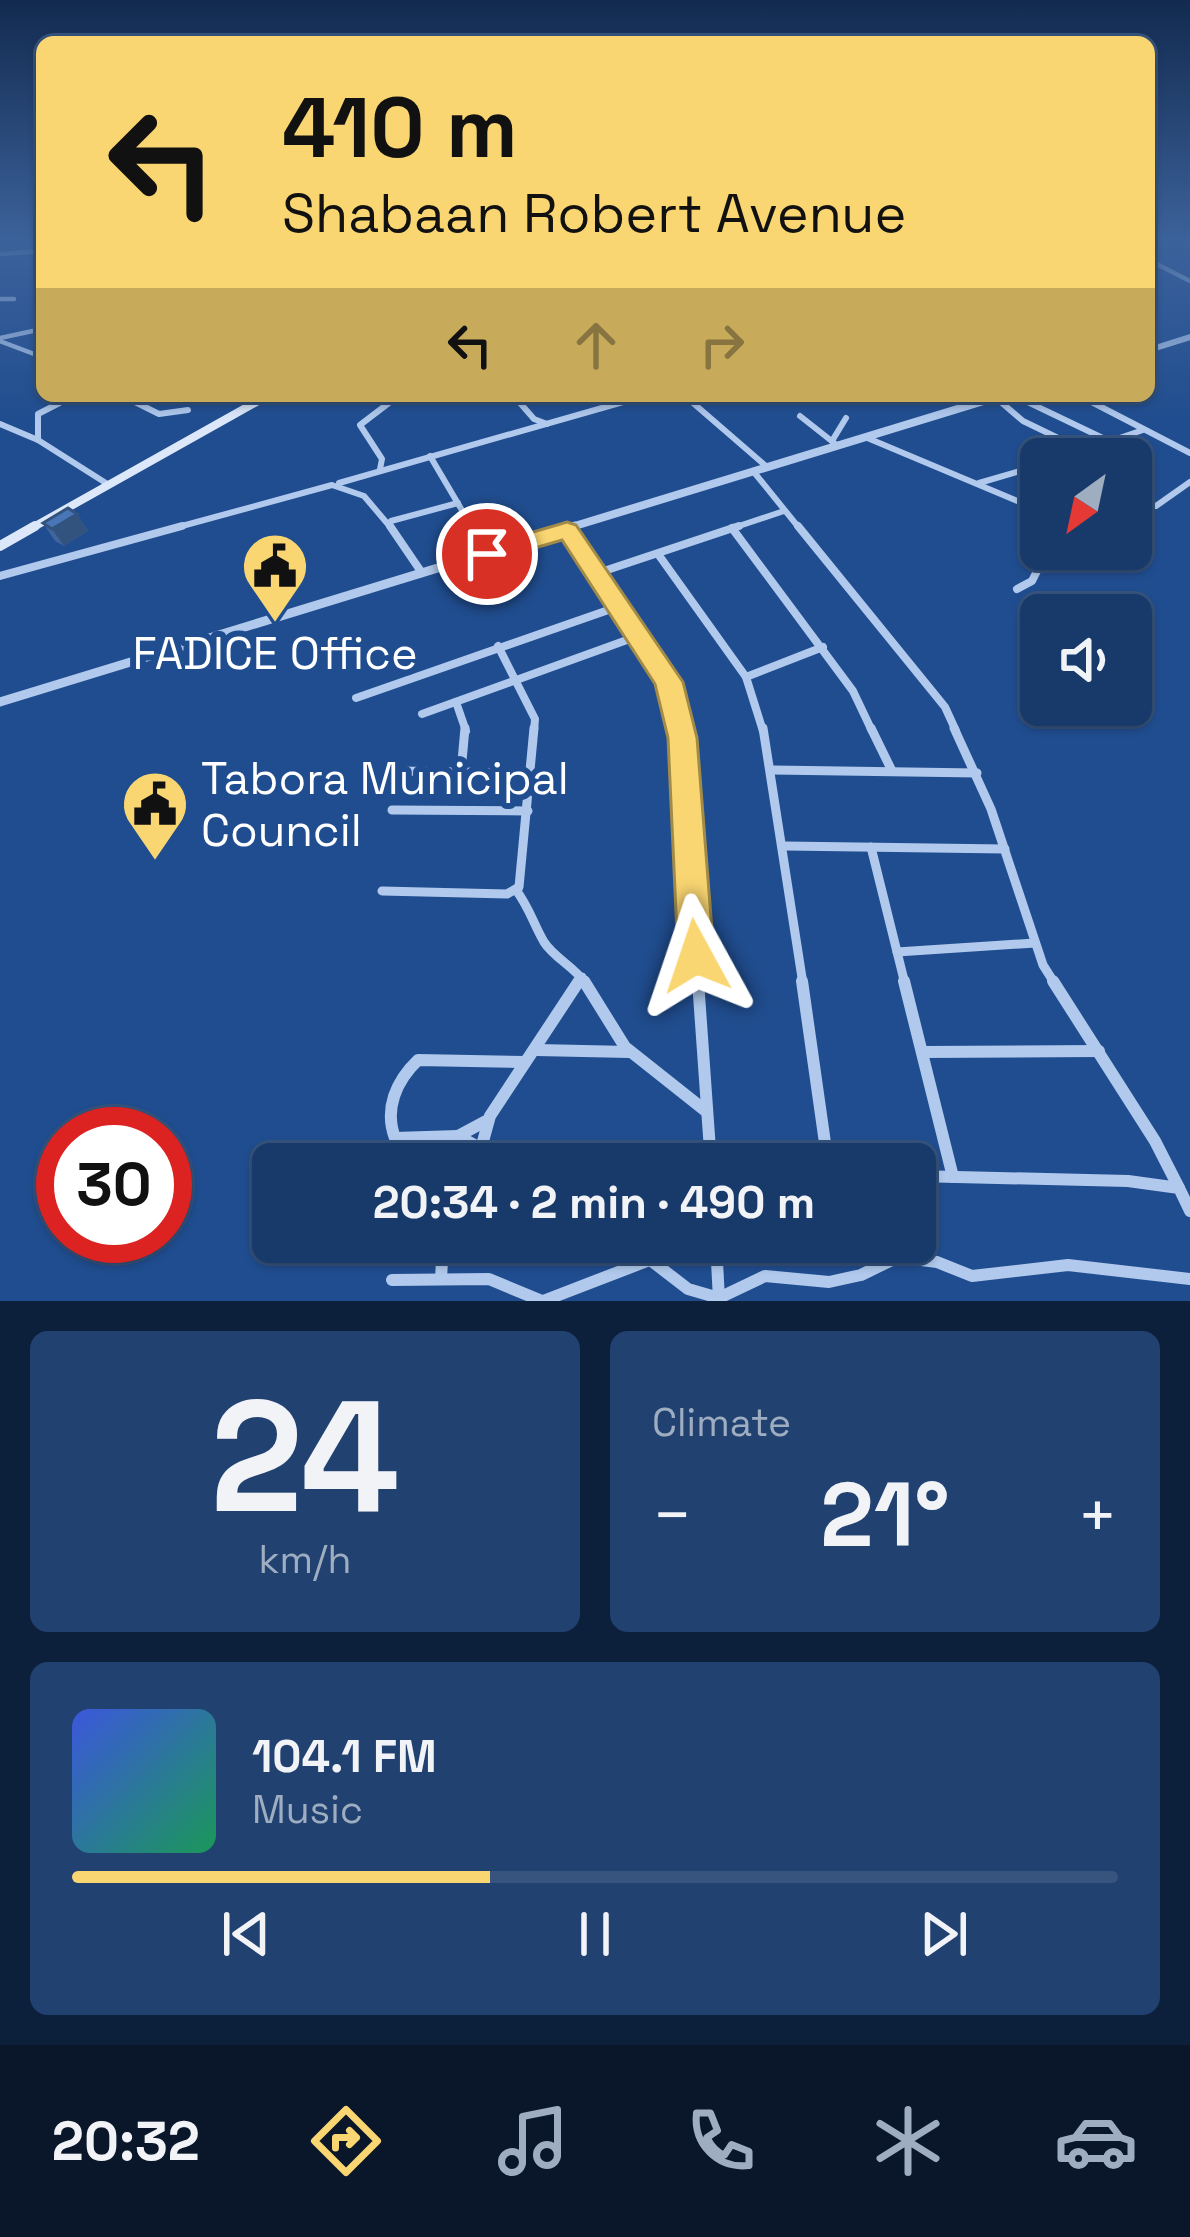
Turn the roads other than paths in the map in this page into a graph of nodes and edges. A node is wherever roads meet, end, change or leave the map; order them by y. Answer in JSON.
{"nodes":[{"id":1,"x":36,"y":331,"type":"edge"},
{"id":2,"x":1190,"y":337,"type":"edge"},
{"id":3,"x":0,"y":340,"type":"edge"},
{"id":4,"x":1155,"y":348,"type":"edge"},
{"id":5,"x":36,"y":355,"type":"edge"},
{"id":6,"x":61,"y":402,"type":"edge"},
{"id":7,"x":135,"y":402,"type":"edge"},
{"id":8,"x":251,"y":402,"type":"edge"},
{"id":9,"x":390,"y":402,"type":"edge"},
{"id":10,"x":519,"y":402,"type":"edge"},
{"id":11,"x":624,"y":402,"type":"edge"},
{"id":12,"x":693,"y":402,"type":"edge"},
{"id":13,"x":981,"y":402,"type":"edge"},
{"id":14,"x":1003,"y":402,"type":"edge"},
{"id":15,"x":1027,"y":402,"type":"edge"},
{"id":16,"x":1092,"y":402,"type":"edge"},
{"id":17,"x":188,"y":410,"type":"dead end"},
{"id":18,"x":800,"y":416,"type":"dead end"},
{"id":19,"x":534,"y":418,"type":"junction"},
{"id":20,"x":846,"y":418,"type":"dead end"},
{"id":21,"x":0,"y":424,"type":"edge"},
{"id":22,"x":549,"y":424,"type":"junction"},
{"id":23,"x":1145,"y":429,"type":"junction"},
{"id":24,"x":527,"y":430,"type":"junction"},
{"id":25,"x":865,"y":437,"type":"junction"},
{"id":26,"x":1058,"y":438,"type":"edge"},
{"id":27,"x":1102,"y":438,"type":"edge"},
{"id":28,"x":1117,"y":438,"type":"edge"},
{"id":29,"x":38,"y":440,"type":"junction"},
{"id":30,"x":835,"y":443,"type":"junction"},
{"id":31,"x":1190,"y":453,"type":"edge"},
{"id":32,"x":430,"y":456,"type":"junction"},
{"id":33,"x":381,"y":464,"type":"junction"},
{"id":34,"x":767,"y":467,"type":"junction"},
{"id":35,"x":1020,"y":471,"type":"edge"},
{"id":36,"x":753,"y":472,"type":"junction"},
{"id":37,"x":1190,"y":482,"type":"edge"},
{"id":38,"x":976,"y":484,"type":"junction"},
{"id":39,"x":110,"y":485,"type":"junction"},
{"id":40,"x":332,"y":485,"type":"junction"},
{"id":41,"x":1020,"y":502,"type":"edge"},
{"id":42,"x":458,"y":503,"type":"junction"},
{"id":43,"x":1152,"y":506,"type":"edge"},
{"id":44,"x":784,"y":511,"type":"junction"},
{"id":45,"x":389,"y":522,"type":"junction"},
{"id":46,"x":732,"y":528,"type":"junction"},
{"id":47,"x":567,"y":530,"type":"junction"},
{"id":48,"x":0,"y":546,"type":"edge"},
{"id":49,"x":487,"y":554,"type":"junction"},
{"id":50,"x":658,"y":554,"type":"junction"},
{"id":51,"x":1036,"y":570,"type":"edge"},
{"id":52,"x":423,"y":574,"type":"junction"},
{"id":53,"x":595,"y":574,"type":"junction"},
{"id":54,"x":0,"y":576,"type":"edge"},
{"id":55,"x":1017,"y":589,"type":"dead end"},
{"id":56,"x":617,"y":607,"type":"junction"},
{"id":57,"x":638,"y":636,"type":"junction"},
{"id":58,"x":498,"y":646,"type":"junction"},
{"id":59,"x":823,"y":647,"type":"junction"},
{"id":60,"x":746,"y":677,"type":"junction"},
{"id":61,"x":516,"y":681,"type":"junction"},
{"id":62,"x":356,"y":698,"type":"dead end"},
{"id":63,"x":0,"y":702,"type":"edge"},
{"id":64,"x":457,"y":702,"type":"junction"},
{"id":65,"x":422,"y":714,"type":"dead end"},
{"id":66,"x":773,"y":770,"type":"junction"},
{"id":67,"x":398,"y":771,"type":"dead end"},
{"id":68,"x":892,"y":771,"type":"junction"},
{"id":69,"x":460,"y":772,"type":"junction"},
{"id":70,"x":531,"y":773,"type":"junction"},
{"id":71,"x":977,"y":773,"type":"junction"},
{"id":72,"x":392,"y":809,"type":"dead end"},
{"id":73,"x":528,"y":811,"type":"junction"},
{"id":74,"x":784,"y":846,"type":"junction"},
{"id":75,"x":872,"y":847,"type":"junction"},
{"id":76,"x":1005,"y":849,"type":"junction"},
{"id":77,"x":516,"y":890,"type":"junction"},
{"id":78,"x":382,"y":891,"type":"dead end"},
{"id":79,"x":1035,"y":943,"type":"junction"},
{"id":80,"x":897,"y":952,"type":"junction"},
{"id":81,"x":582,"y":977,"type":"junction"},
{"id":82,"x":536,"y":1050,"type":"junction"},
{"id":83,"x":631,"y":1052,"type":"junction"},
{"id":84,"x":922,"y":1052,"type":"junction"},
{"id":85,"x":1099,"y":1052,"type":"junction"},
{"id":86,"x":525,"y":1062,"type":"junction"},
{"id":87,"x":707,"y":1112,"type":"junction"},
{"id":88,"x":488,"y":1120,"type":"junction"},
{"id":89,"x":458,"y":1136,"type":"junction"},
{"id":90,"x":477,"y":1143,"type":"edge"},
{"id":91,"x":482,"y":1143,"type":"edge"},
{"id":92,"x":709,"y":1143,"type":"edge"},
{"id":93,"x":825,"y":1143,"type":"edge"},
{"id":94,"x":936,"y":1177,"type":"edge"},
{"id":95,"x":953,"y":1177,"type":"junction"},
{"id":96,"x":1179,"y":1188,"type":"junction"},
{"id":97,"x":1190,"y":1210,"type":"edge"},
{"id":98,"x":442,"y":1263,"type":"edge"},
{"id":99,"x":644,"y":1263,"type":"edge"},
{"id":100,"x":652,"y":1263,"type":"edge"},
{"id":101,"x":717,"y":1263,"type":"edge"},
{"id":102,"x":441,"y":1279,"type":"junction"},
{"id":103,"x":1190,"y":1279,"type":"edge"},
{"id":104,"x":392,"y":1280,"type":"dead end"},
{"id":105,"x":719,"y":1300,"type":"edge"},
{"id":106,"x":542,"y":1301,"type":"edge"}],
"edges":[{"from":1,"to":3,"type":"street"},
{"from":2,"to":4,"type":"street"},
{"from":3,"to":5,"type":"street"},
{"from":6,"to":29,"type":"street"},
{"from":7,"to":17,"type":"street"},
{"from":8,"to":39,"type":"main road"},
{"from":9,"to":33,"type":"street"},
{"from":10,"to":19,"type":"street"},
{"from":11,"to":22,"type":"street"},
{"from":12,"to":34,"type":"street"},
{"from":13,"to":25,"type":"street"},
{"from":14,"to":26,"type":"street"},
{"from":15,"to":27,"type":"street"},
{"from":16,"to":23,"type":"street"},
{"from":18,"to":30,"type":"street"},
{"from":19,"to":22,"type":"street"},
{"from":19,"to":24,"type":"street"},
{"from":20,"to":30,"type":"street"},
{"from":21,"to":29,"type":"street"},
{"from":22,"to":24,"type":"street"},
{"from":23,"to":28,"type":"street"},
{"from":23,"to":31,"type":"street"},
{"from":24,"to":32,"type":"street"},
{"from":25,"to":30,"type":"street"},
{"from":25,"to":38,"type":"street"},
{"from":29,"to":39,"type":"street"},
{"from":30,"to":34,"type":"street"},
{"from":32,"to":33,"type":"street"},
{"from":32,"to":42,"type":"street"},
{"from":33,"to":40,"type":"street"},
{"from":34,"to":36,"type":"street"},
{"from":35,"to":38,"type":"street"},
{"from":36,"to":44,"type":"street"},
{"from":36,"to":47,"type":"street"},
{"from":37,"to":43,"type":"street"},
{"from":38,"to":41,"type":"street"},
{"from":39,"to":48,"type":"main road"},
{"from":40,"to":45,"type":"street"},
{"from":40,"to":54,"type":"street"},
{"from":42,"to":45,"type":"street"},
{"from":42,"to":49,"type":"street"},
{"from":44,"to":46,"type":"street"},
{"from":44,"to":71,"type":"street"},
{"from":45,"to":52,"type":"street"},
{"from":46,"to":50,"type":"street"},
{"from":46,"to":59,"type":"street"},
{"from":47,"to":49,"type":"street"},
{"from":47,"to":53,"type":"street"},
{"from":49,"to":52,"type":"street"},
{"from":50,"to":53,"type":"street"},
{"from":50,"to":60,"type":"street"},
{"from":51,"to":55,"type":"street"},
{"from":52,"to":63,"type":"street"},
{"from":53,"to":56,"type":"street"},
{"from":56,"to":57,"type":"street"},
{"from":56,"to":58,"type":"street"},
{"from":57,"to":61,"type":"street"},
{"from":57,"to":87,"type":"street"},
{"from":58,"to":61,"type":"street"},
{"from":58,"to":62,"type":"street"},
{"from":59,"to":60,"type":"street"},
{"from":59,"to":68,"type":"street"},
{"from":60,"to":66,"type":"street"},
{"from":61,"to":64,"type":"street"},
{"from":61,"to":70,"type":"street"},
{"from":64,"to":65,"type":"street"},
{"from":64,"to":69,"type":"street"},
{"from":66,"to":68,"type":"street"},
{"from":66,"to":74,"type":"street"},
{"from":67,"to":69,"type":"street"},
{"from":68,"to":71,"type":"street"},
{"from":69,"to":70,"type":"street"},
{"from":70,"to":73,"type":"street"},
{"from":71,"to":76,"type":"street"},
{"from":72,"to":73,"type":"street"},
{"from":73,"to":77,"type":"street"},
{"from":74,"to":75,"type":"street"},
{"from":74,"to":93,"type":"street"},
{"from":75,"to":76,"type":"street"},
{"from":75,"to":80,"type":"street"},
{"from":76,"to":79,"type":"street"},
{"from":77,"to":78,"type":"street"},
{"from":77,"to":81,"type":"street"},
{"from":79,"to":80,"type":"street"},
{"from":79,"to":85,"type":"street"},
{"from":80,"to":84,"type":"street"},
{"from":81,"to":82,"type":"street"},
{"from":81,"to":83,"type":"street"},
{"from":82,"to":83,"type":"street"},
{"from":82,"to":86,"type":"street"},
{"from":83,"to":87,"type":"street"},
{"from":84,"to":85,"type":"street"},
{"from":84,"to":95,"type":"street"},
{"from":85,"to":96,"type":"street"},
{"from":86,"to":88,"type":"street"},
{"from":86,"to":89,"type":"street"},
{"from":87,"to":92,"type":"street"},
{"from":88,"to":89,"type":"street"},
{"from":88,"to":91,"type":"street"},
{"from":89,"to":90,"type":"street"},
{"from":94,"to":95,"type":"street"},
{"from":95,"to":96,"type":"street"},
{"from":96,"to":97,"type":"street"},
{"from":98,"to":102,"type":"street"},
{"from":99,"to":106,"type":"street"},
{"from":100,"to":105,"type":"street"},
{"from":101,"to":105,"type":"street"},
{"from":102,"to":104,"type":"street"},
{"from":102,"to":106,"type":"street"},
{"from":103,"to":105,"type":"street"}]}
